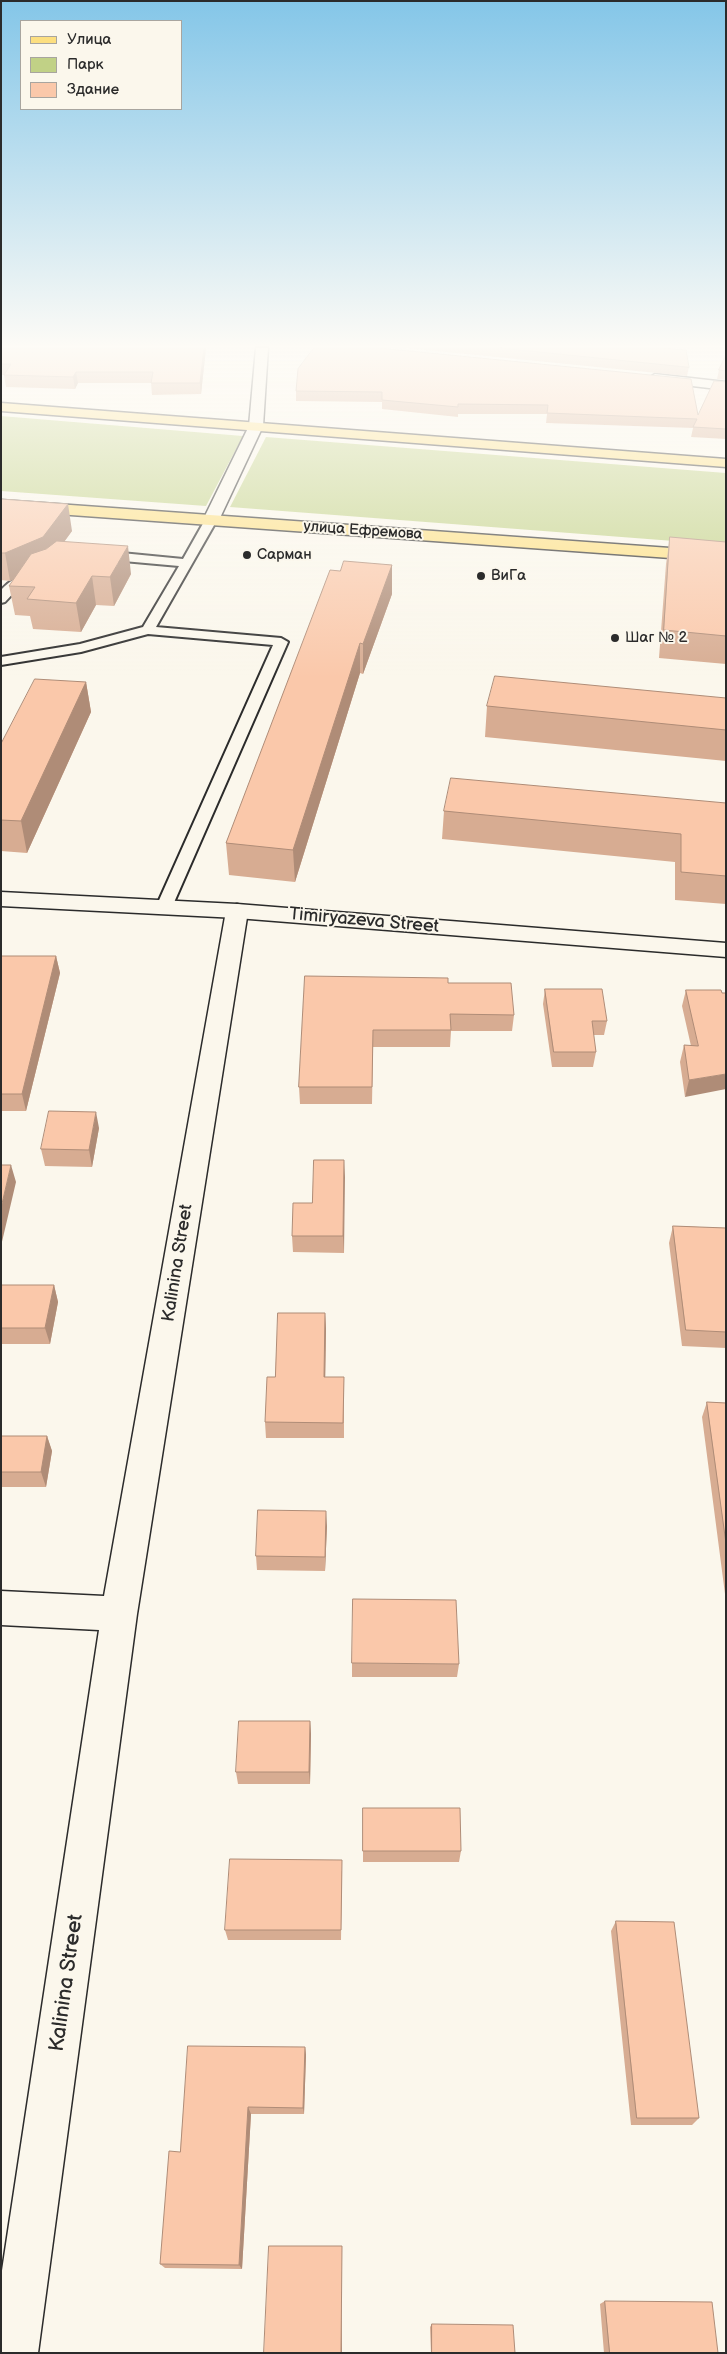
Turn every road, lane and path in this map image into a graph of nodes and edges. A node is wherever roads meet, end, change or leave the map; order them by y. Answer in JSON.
{"nodes":[{"id":1,"x":241,"y":458,"type":"edge"},
{"id":2,"x":661,"y":458,"type":"edge"},
{"id":3,"x":726,"y":463,"type":"edge"},
{"id":4,"x":1,"y":505,"type":"edge"},
{"id":5,"x":211,"y":520,"type":"junction"},
{"id":6,"x":90,"y":554,"type":"edge"},
{"id":7,"x":726,"y":557,"type":"edge"},
{"id":8,"x":186,"y":563,"type":"junction"},
{"id":9,"x":47,"y":572,"type":"edge"},
{"id":10,"x":1,"y":599,"type":"edge"},
{"id":11,"x":148,"y":630,"type":"junction"},
{"id":12,"x":1,"y":661,"type":"edge"},
{"id":13,"x":1,"y":899,"type":"edge"},
{"id":14,"x":164,"y":908,"type":"junction"},
{"id":15,"x":237,"y":911,"type":"junction"},
{"id":16,"x":726,"y":950,"type":"edge"},
{"id":17,"x":1,"y":1608,"type":"edge"},
{"id":18,"x":120,"y":1614,"type":"junction"},
{"id":19,"x":14,"y":2353,"type":"edge"}],
"edges":[{"from":1,"to":5,"type":"street"},
{"from":2,"to":3,"type":"main road"},
{"from":4,"to":5,"type":"main road","name":"улица Ефремова"},
{"from":5,"to":7,"type":"main road","name":"улица Ефремова"},
{"from":5,"to":8,"type":"lane"},
{"from":6,"to":8,"type":"lane"},
{"from":8,"to":11,"type":"lane"},
{"from":9,"to":10,"type":"lane"},
{"from":11,"to":12,"type":"lane"},
{"from":11,"to":14,"type":"lane"},
{"from":13,"to":14,"type":"street","name":"Timiryazeva Street"},
{"from":14,"to":15,"type":"street","name":"Timiryazeva Street"},
{"from":15,"to":16,"type":"street","name":"Timiryazeva Street"},
{"from":15,"to":18,"type":"street","name":"Kalinina Street"},
{"from":17,"to":18,"type":"street"},
{"from":18,"to":19,"type":"street","name":"Kalinina Street"}]}
